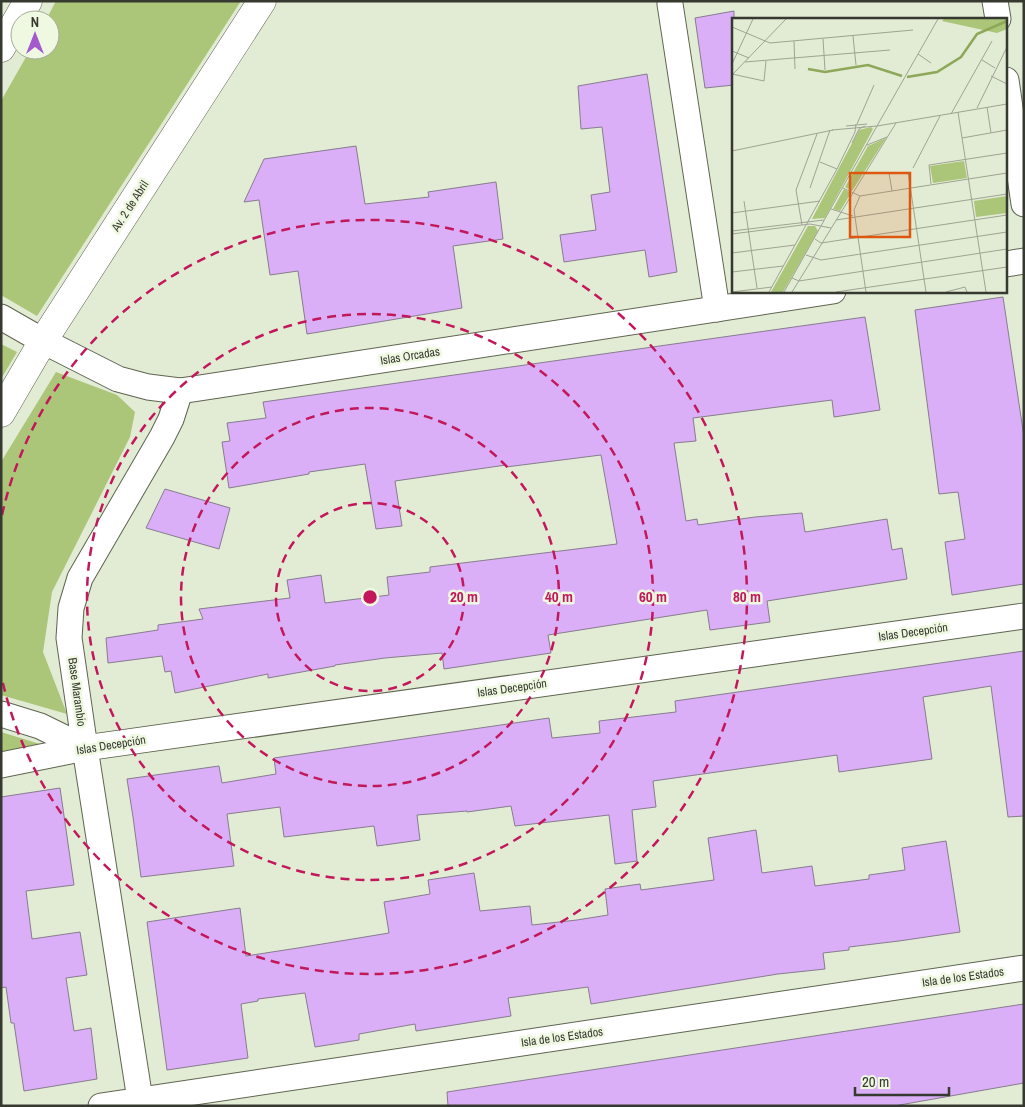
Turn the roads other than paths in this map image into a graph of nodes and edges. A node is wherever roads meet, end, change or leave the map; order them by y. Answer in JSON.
{"nodes":[{"id":1,"x":28,"y":1,"type":"edge"},
{"id":2,"x":262,"y":1,"type":"edge"},
{"id":3,"x":995,"y":1,"type":"edge"},
{"id":4,"x":670,"y":4,"type":"dead end"},
{"id":5,"x":998,"y":18,"type":"edge"},
{"id":6,"x":1,"y":48,"type":"edge"},
{"id":7,"x":1008,"y":94,"type":"edge"},
{"id":8,"x":1024,"y":204,"type":"edge"},
{"id":9,"x":1024,"y":261,"type":"edge"},
{"id":10,"x":1008,"y":264,"type":"edge"},
{"id":11,"x":827,"y":292,"type":"edge"},
{"id":12,"x":717,"y":310,"type":"junction"},
{"id":13,"x":1,"y":317,"type":"edge"},
{"id":14,"x":43,"y":341,"type":"junction"},
{"id":15,"x":180,"y":392,"type":"junction"},
{"id":16,"x":1,"y":413,"type":"edge"},
{"id":17,"x":1024,"y":616,"type":"edge"},
{"id":18,"x":1,"y":714,"type":"edge"},
{"id":19,"x":85,"y":748,"type":"junction"},
{"id":20,"x":1,"y":765,"type":"edge"},
{"id":21,"x":1024,"y":968,"type":"edge"},
{"id":22,"x":141,"y":1102,"type":"edge"},
{"id":23,"x":101,"y":1106,"type":"edge"}],
"edges":[{"from":1,"to":6,"type":"main road"},
{"from":2,"to":14,"type":"main road","name":"Av. 2 de Abril"},
{"from":3,"to":5,"type":"street"},
{"from":4,"to":12,"type":"street"},
{"from":7,"to":8,"type":"street"},
{"from":9,"to":10,"type":"street"},
{"from":11,"to":12,"type":"street","name":"Islas Orcadas"},
{"from":12,"to":15,"type":"street","name":"Islas Orcadas"},
{"from":13,"to":14,"type":"street","name":"Islas Orcadas"},
{"from":14,"to":15,"type":"street","name":"Islas Orcadas"},
{"from":14,"to":16,"type":"main road","name":"Av. 2 de Abril"},
{"from":15,"to":19,"type":"street","name":"Base Marambio"},
{"from":17,"to":19,"type":"street","name":"Islas Decepción"},
{"from":18,"to":19,"type":"street"},
{"from":19,"to":20,"type":"street","name":"Islas Decepción"},
{"from":19,"to":22,"type":"street","name":"Base Marambio"},
{"from":21,"to":22,"type":"street","name":"Isla de los Estados"},
{"from":22,"to":23,"type":"street","name":"Isla de los Estados"}]}
